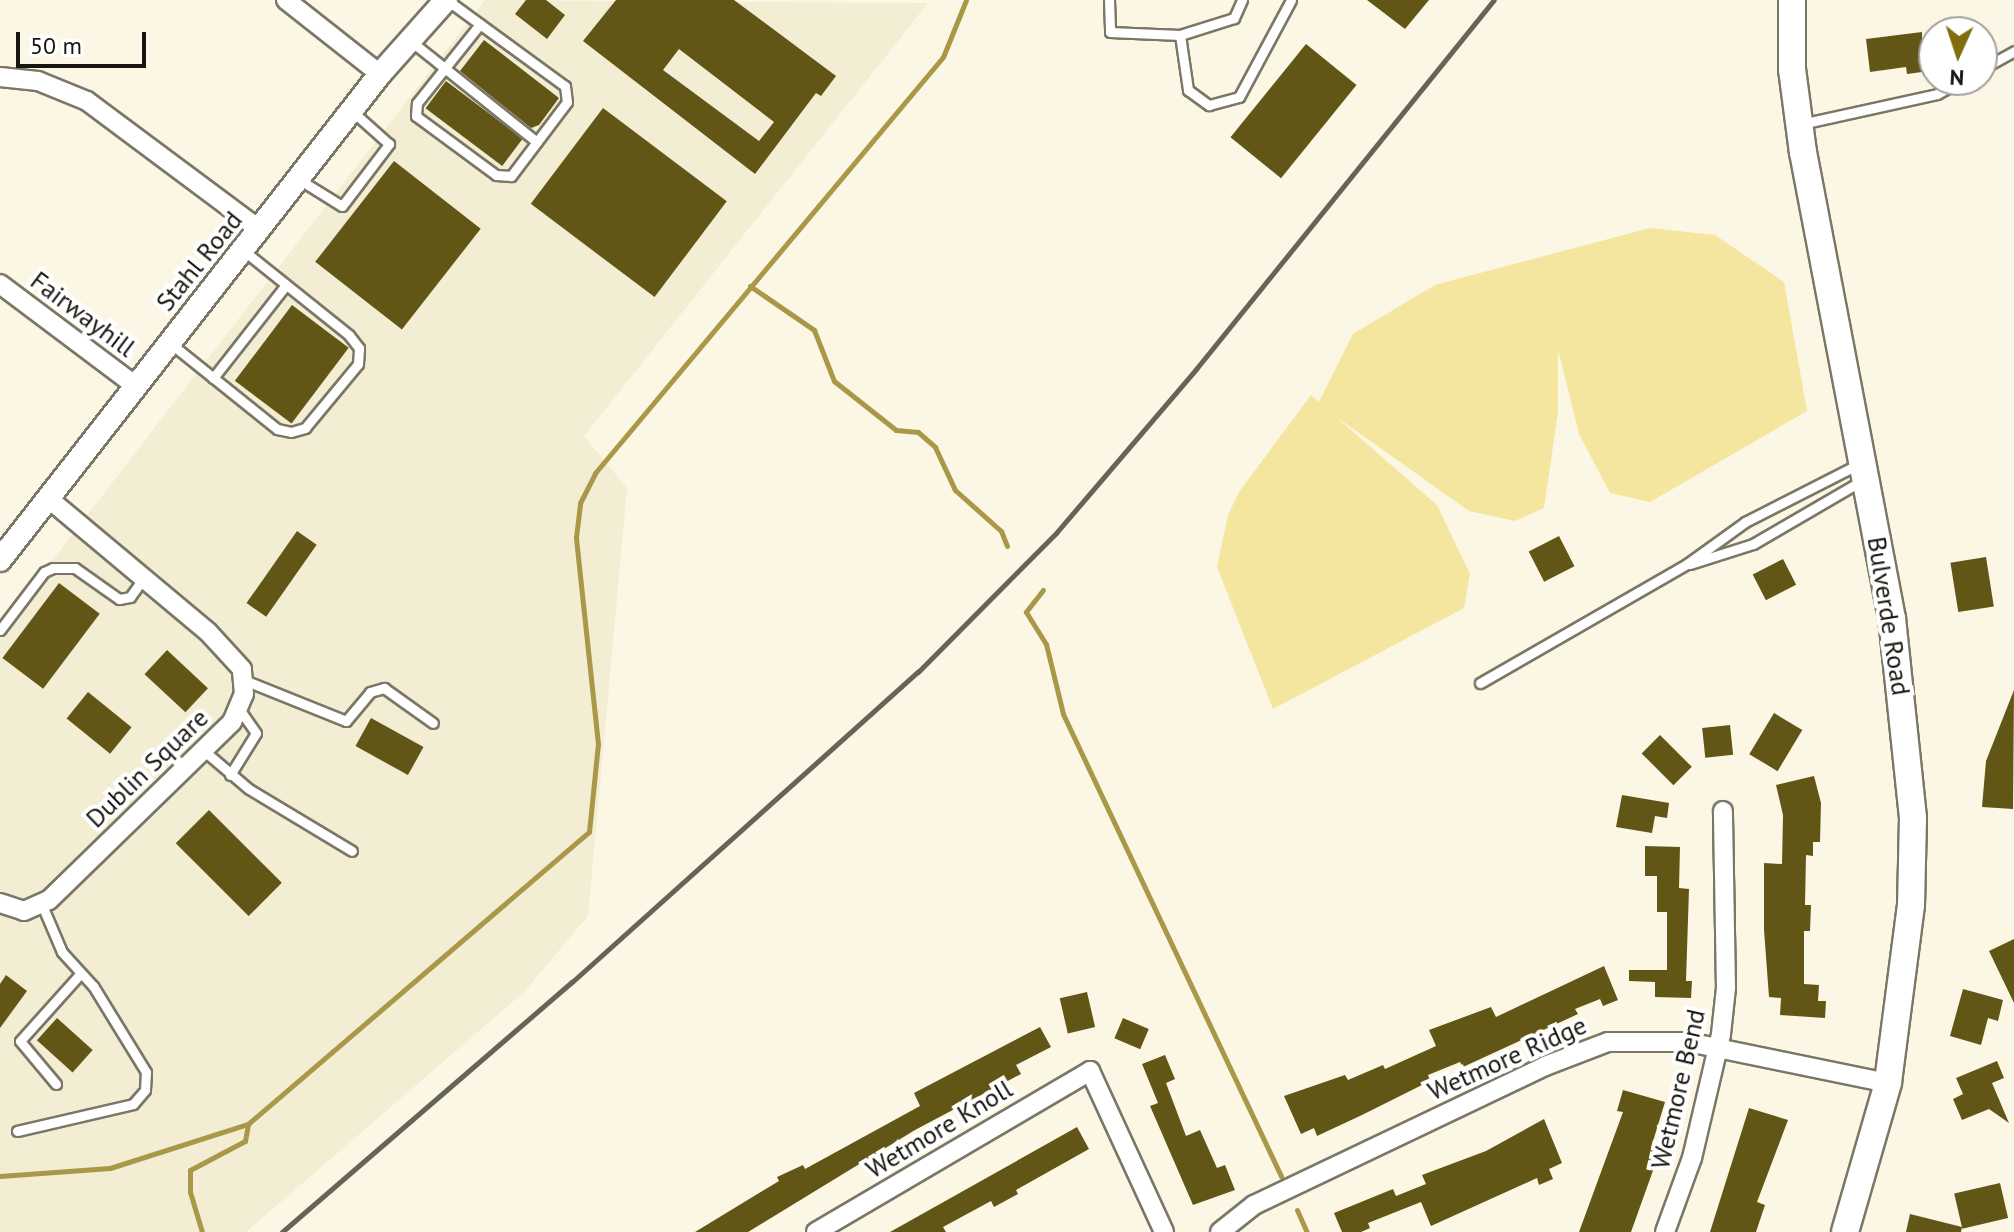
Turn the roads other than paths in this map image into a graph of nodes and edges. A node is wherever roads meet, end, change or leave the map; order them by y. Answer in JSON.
{"nodes":[{"id":1,"x":286,"y":0,"type":"edge"},
{"id":2,"x":446,"y":0,"type":"edge"},
{"id":3,"x":1109,"y":0,"type":"edge"},
{"id":4,"x":1242,"y":0,"type":"edge"},
{"id":5,"x":1291,"y":0,"type":"edge"},
{"id":6,"x":1792,"y":0,"type":"edge"},
{"id":7,"x":480,"y":24,"type":"junction"},
{"id":8,"x":1180,"y":35,"type":"junction"},
{"id":9,"x":409,"y":40,"type":"junction"},
{"id":10,"x":444,"y":70,"type":"junction"},
{"id":11,"x":380,"y":74,"type":"junction"},
{"id":12,"x":0,"y":77,"type":"edge"},
{"id":13,"x":1928,"y":96,"type":"edge"},
{"id":14,"x":352,"y":111,"type":"junction"},
{"id":15,"x":1799,"y":125,"type":"junction"},
{"id":16,"x":537,"y":142,"type":"junction"},
{"id":17,"x":299,"y":179,"type":"junction"},
{"id":18,"x":260,"y":230,"type":"junction"},
{"id":19,"x":243,"y":251,"type":"junction"},
{"id":20,"x":0,"y":284,"type":"edge"},
{"id":21,"x":286,"y":285,"type":"junction"},
{"id":22,"x":170,"y":343,"type":"junction"},
{"id":23,"x":213,"y":378,"type":"junction"},
{"id":24,"x":136,"y":386,"type":"junction"},
{"id":25,"x":1864,"y":470,"type":"junction"},
{"id":26,"x":48,"y":498,"type":"junction"},
{"id":27,"x":0,"y":560,"type":"edge"},
{"id":28,"x":1687,"y":564,"type":"junction"},
{"id":29,"x":146,"y":575,"type":"junction"},
{"id":30,"x":0,"y":630,"type":"edge"},
{"id":31,"x":244,"y":680,"type":"junction"},
{"id":32,"x":1480,"y":683,"type":"dead end"},
{"id":33,"x":240,"y":710,"type":"junction"},
{"id":34,"x":433,"y":723,"type":"dead end"},
{"id":35,"x":203,"y":750,"type":"junction"},
{"id":36,"x":230,"y":775,"type":"junction"},
{"id":37,"x":1723,"y":811,"type":"dead end"},
{"id":38,"x":352,"y":851,"type":"dead end"},
{"id":39,"x":0,"y":903,"type":"edge"},
{"id":40,"x":42,"y":905,"type":"junction"},
{"id":41,"x":81,"y":973,"type":"junction"},
{"id":42,"x":1718,"y":1047,"type":"junction"},
{"id":43,"x":1888,"y":1083,"type":"junction"},
{"id":44,"x":56,"y":1084,"type":"dead end"},
{"id":45,"x":17,"y":1131,"type":"dead end"},
{"id":46,"x":816,"y":1232,"type":"edge"},
{"id":47,"x":1164,"y":1232,"type":"edge"},
{"id":48,"x":1220,"y":1232,"type":"edge"},
{"id":49,"x":1665,"y":1232,"type":"edge"},
{"id":50,"x":1845,"y":1232,"type":"edge"}],
"edges":[{"from":1,"to":11,"type":"street"},
{"from":2,"to":7,"type":"lane"},
{"from":2,"to":9,"type":"street","name":"Stahl Road"},
{"from":3,"to":8,"type":"lane"},
{"from":4,"to":8,"type":"lane"},
{"from":5,"to":8,"type":"lane"},
{"from":6,"to":15,"type":"main road","name":"Bulverde Road"},
{"from":7,"to":10,"type":"lane"},
{"from":7,"to":16,"type":"lane"},
{"from":9,"to":10,"type":"lane"},
{"from":9,"to":11,"type":"street","name":"Stahl Road"},
{"from":10,"to":16,"type":"lane"},
{"from":10,"to":16,"type":"lane"},
{"from":11,"to":14,"type":"street","name":"Stahl Road"},
{"from":12,"to":18,"type":"street"},
{"from":13,"to":15,"type":"lane"},
{"from":14,"to":17,"type":"street","name":"Stahl Road"},
{"from":14,"to":17,"type":"lane"},
{"from":15,"to":25,"type":"main road","name":"Bulverde Road"},
{"from":17,"to":18,"type":"street","name":"Stahl Road"},
{"from":18,"to":19,"type":"street","name":"Stahl Road"},
{"from":19,"to":21,"type":"lane"},
{"from":19,"to":22,"type":"street","name":"Stahl Road"},
{"from":20,"to":24,"type":"street","name":"Fairwayhill"},
{"from":21,"to":23,"type":"lane"},
{"from":21,"to":23,"type":"lane"},
{"from":22,"to":23,"type":"lane"},
{"from":22,"to":24,"type":"street","name":"Stahl Road"},
{"from":24,"to":26,"type":"street","name":"Stahl Road"},
{"from":25,"to":28,"type":"lane"},
{"from":25,"to":28,"type":"lane"},
{"from":25,"to":43,"type":"main road","name":"Bulverde Road"},
{"from":26,"to":27,"type":"street","name":"Stahl Road"},
{"from":26,"to":29,"type":"street"},
{"from":28,"to":32,"type":"lane"},
{"from":29,"to":30,"type":"lane"},
{"from":29,"to":31,"type":"street"},
{"from":31,"to":33,"type":"street","name":"Dublin Square"},
{"from":31,"to":34,"type":"lane"},
{"from":33,"to":35,"type":"street","name":"Dublin Square"},
{"from":33,"to":36,"type":"lane"},
{"from":35,"to":36,"type":"lane"},
{"from":35,"to":40,"type":"street","name":"Dublin Square"},
{"from":36,"to":38,"type":"lane"},
{"from":37,"to":42,"type":"street","name":"Wetmore Bend"},
{"from":39,"to":40,"type":"street"},
{"from":40,"to":41,"type":"lane"},
{"from":41,"to":44,"type":"lane"},
{"from":41,"to":45,"type":"lane"},
{"from":42,"to":43,"type":"street","name":"Wetmore Ridge"},
{"from":42,"to":48,"type":"street","name":"Wetmore Ridge"},
{"from":42,"to":49,"type":"street","name":"Wetmore Bend"},
{"from":43,"to":50,"type":"main road","name":"Bulverde Road"},
{"from":46,"to":47,"type":"street","name":"Wetmore Knoll"}]}
